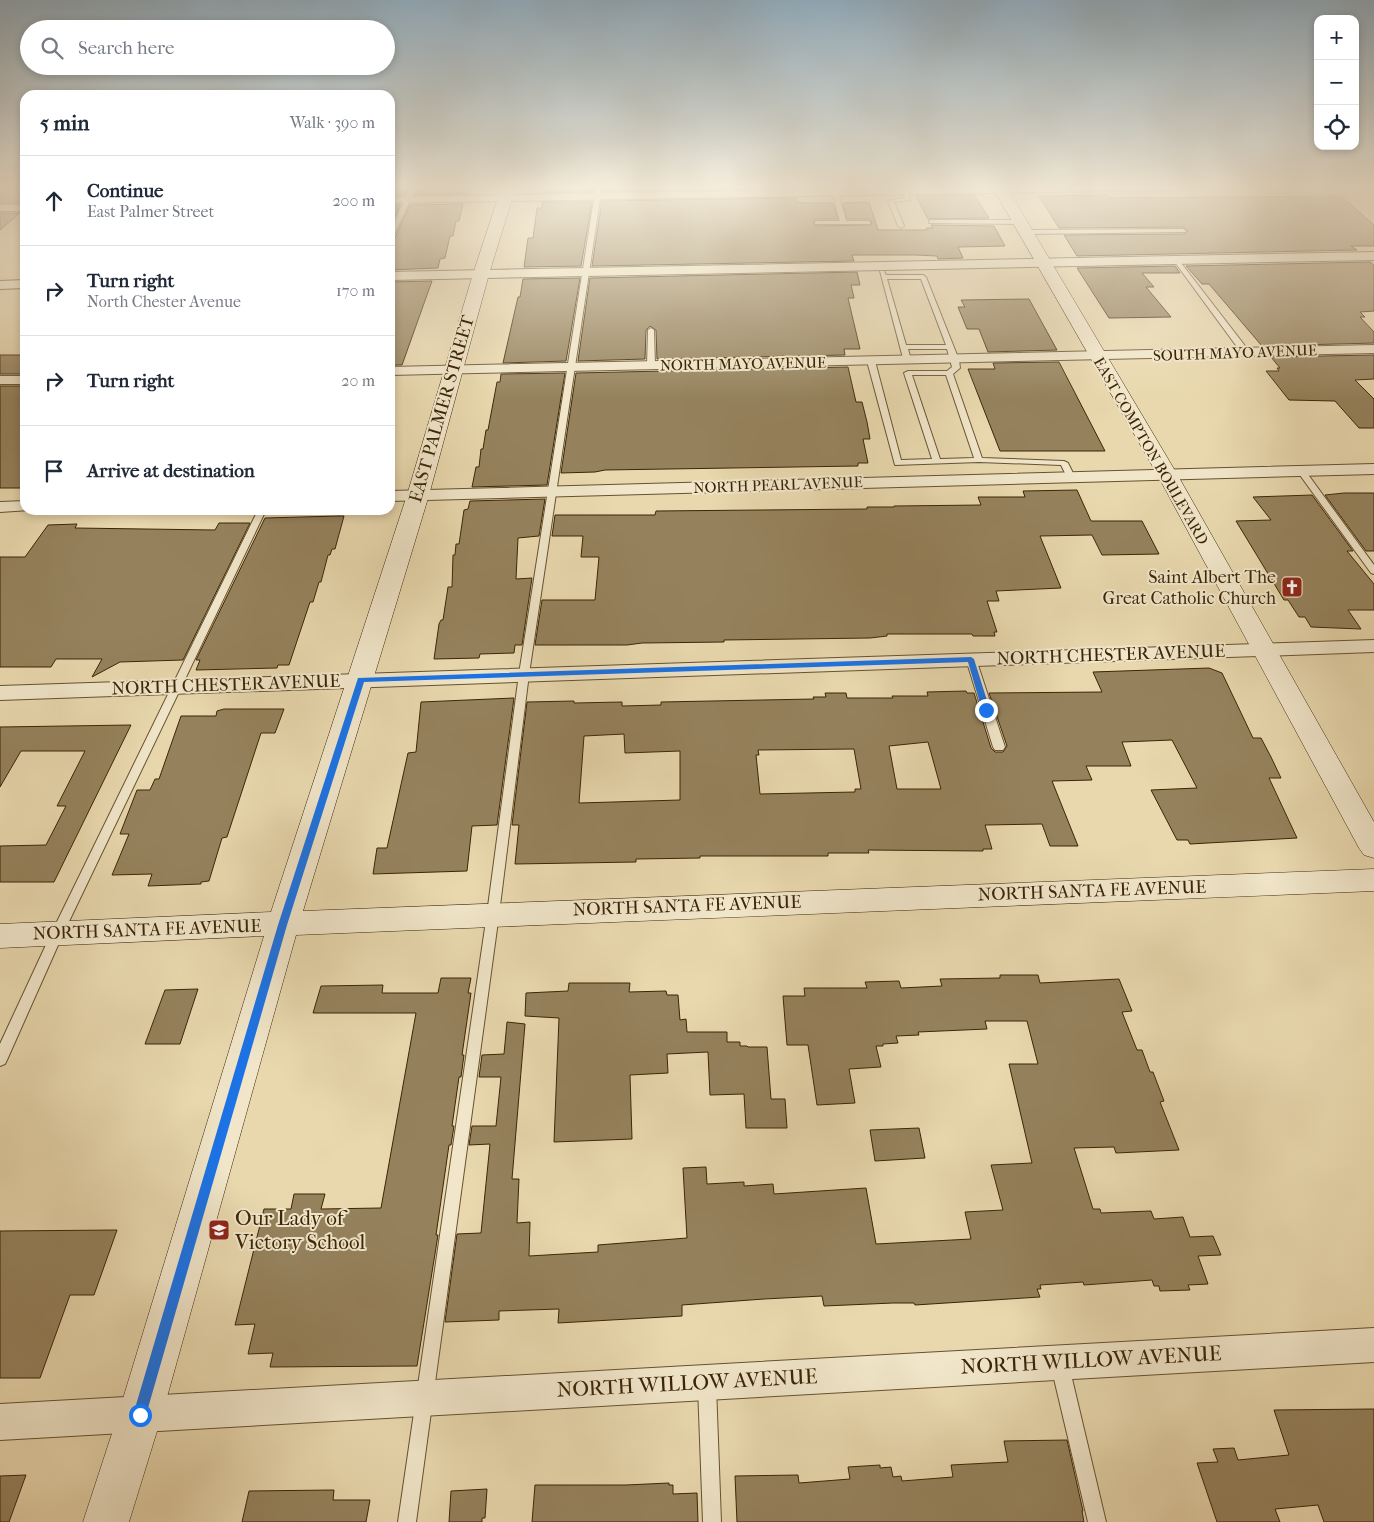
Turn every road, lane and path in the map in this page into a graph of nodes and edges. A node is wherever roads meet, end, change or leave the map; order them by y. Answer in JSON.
{"nodes":[{"id":1,"x":486,"y":257,"type":"edge"},
{"id":2,"x":587,"y":257,"type":"edge"},
{"id":3,"x":1041,"y":257,"type":"edge"},
{"id":4,"x":1323,"y":257,"type":"edge"},
{"id":5,"x":1176,"y":260,"type":"junction"},
{"id":6,"x":1044,"y":262,"type":"junction"},
{"id":7,"x":922,"y":271,"type":"junction"},
{"id":8,"x":585,"y":272,"type":"junction"},
{"id":9,"x":881,"y":272,"type":"junction"},
{"id":10,"x":480,"y":274,"type":"junction"},
{"id":11,"x":395,"y":276,"type":"edge"},
{"id":12,"x":20,"y":284,"type":"edge"},
{"id":13,"x":0,"y":285,"type":"edge"},
{"id":14,"x":651,"y":330,"type":"dead end"},
{"id":15,"x":1374,"y":349,"type":"edge"},
{"id":16,"x":1246,"y":353,"type":"junction"},
{"id":17,"x":905,"y":354,"type":"junction"},
{"id":18,"x":1097,"y":357,"type":"junction"},
{"id":19,"x":951,"y":360,"type":"junction"},
{"id":20,"x":871,"y":361,"type":"junction"},
{"id":21,"x":651,"y":366,"type":"junction"},
{"id":22,"x":571,"y":367,"type":"junction"},
{"id":23,"x":453,"y":370,"type":"junction"},
{"id":24,"x":395,"y":371,"type":"edge"},
{"id":25,"x":0,"y":380,"type":"edge"},
{"id":26,"x":20,"y":380,"type":"edge"},
{"id":27,"x":979,"y":460,"type":"junction"},
{"id":28,"x":937,"y":462,"type":"junction"},
{"id":29,"x":995,"y":462,"type":"junction"},
{"id":30,"x":1374,"y":469,"type":"edge"},
{"id":31,"x":1301,"y":471,"type":"junction"},
{"id":32,"x":1166,"y":474,"type":"junction"},
{"id":33,"x":1071,"y":477,"type":"junction"},
{"id":34,"x":1002,"y":479,"type":"junction"},
{"id":35,"x":553,"y":491,"type":"junction"},
{"id":36,"x":418,"y":495,"type":"junction"},
{"id":37,"x":395,"y":496,"type":"edge"},
{"id":38,"x":20,"y":506,"type":"edge"},
{"id":39,"x":0,"y":507,"type":"edge"},
{"id":40,"x":260,"y":515,"type":"edge"},
{"id":41,"x":1374,"y":571,"type":"edge"},
{"id":42,"x":1374,"y":646,"type":"edge"},
{"id":43,"x":1262,"y":650,"type":"junction"},
{"id":44,"x":971,"y":659,"type":"junction"},
{"id":45,"x":524,"y":674,"type":"junction"},
{"id":46,"x":361,"y":680,"type":"junction"},
{"id":47,"x":176,"y":686,"type":"junction"},
{"id":48,"x":0,"y":693,"type":"edge"},
{"id":49,"x":999,"y":746,"type":"dead end"},
{"id":50,"x":1374,"y":848,"type":"edge"},
{"id":51,"x":1374,"y":880,"type":"edge"},
{"id":52,"x":494,"y":914,"type":"junction"},
{"id":53,"x":283,"y":925,"type":"junction"},
{"id":54,"x":57,"y":934,"type":"junction"},
{"id":55,"x":0,"y":936,"type":"edge"},
{"id":56,"x":0,"y":1060,"type":"edge"},
{"id":57,"x":1374,"y":1345,"type":"edge"},
{"id":58,"x":1059,"y":1362,"type":"junction"},
{"id":59,"x":707,"y":1382,"type":"junction"},
{"id":60,"x":424,"y":1398,"type":"junction"},
{"id":61,"x":140,"y":1415,"type":"junction"},
{"id":62,"x":0,"y":1422,"type":"edge"},
{"id":63,"x":106,"y":1522,"type":"edge"},
{"id":64,"x":407,"y":1522,"type":"edge"},
{"id":65,"x":712,"y":1522,"type":"edge"},
{"id":66,"x":1097,"y":1522,"type":"edge"}],
"edges":[{"from":1,"to":10,"type":"main road","name":"EAST PALMER STREET"},
{"from":2,"to":8,"type":"lane"},
{"from":3,"to":6,"type":"main road","name":"EAST COMPTON BOULEVARD"},
{"from":4,"to":5,"type":"street"},
{"from":5,"to":6,"type":"street"},
{"from":5,"to":16,"type":"lane"},
{"from":6,"to":7,"type":"street"},
{"from":6,"to":18,"type":"main road","name":"EAST COMPTON BOULEVARD"},
{"from":7,"to":9,"type":"street"},
{"from":7,"to":19,"type":"lane"},
{"from":8,"to":9,"type":"street"},
{"from":8,"to":10,"type":"street"},
{"from":8,"to":22,"type":"lane"},
{"from":9,"to":17,"type":"lane"},
{"from":10,"to":11,"type":"street"},
{"from":10,"to":23,"type":"main road","name":"EAST PALMER STREET"},
{"from":12,"to":13,"type":"street"},
{"from":14,"to":21,"type":"lane"},
{"from":15,"to":16,"type":"street","name":"SOUTH MAYO AVENUE"},
{"from":16,"to":18,"type":"street","name":"SOUTH MAYO AVENUE"},
{"from":17,"to":19,"type":"street","name":"NORTH MAYO AVENUE"},
{"from":17,"to":20,"type":"street","name":"NORTH MAYO AVENUE"},
{"from":18,"to":19,"type":"street","name":"NORTH MAYO AVENUE"},
{"from":18,"to":32,"type":"main road","name":"EAST COMPTON BOULEVARD"},
{"from":19,"to":27,"type":"lane"},
{"from":19,"to":28,"type":"lane"},
{"from":20,"to":21,"type":"street","name":"NORTH MAYO AVENUE"},
{"from":20,"to":28,"type":"lane"},
{"from":21,"to":22,"type":"street","name":"NORTH MAYO AVENUE"},
{"from":22,"to":23,"type":"street","name":"NORTH MAYO AVENUE"},
{"from":22,"to":35,"type":"lane"},
{"from":23,"to":24,"type":"street","name":"NORTH MAYO AVENUE"},
{"from":23,"to":36,"type":"main road","name":"EAST PALMER STREET"},
{"from":25,"to":26,"type":"street"},
{"from":27,"to":28,"type":"lane"},
{"from":27,"to":29,"type":"lane"},
{"from":29,"to":33,"type":"lane"},
{"from":29,"to":34,"type":"lane"},
{"from":30,"to":31,"type":"street","name":"NORTH PEARL AVENUE"},
{"from":31,"to":32,"type":"street","name":"NORTH PEARL AVENUE"},
{"from":31,"to":41,"type":"lane"},
{"from":32,"to":33,"type":"street","name":"NORTH PEARL AVENUE"},
{"from":32,"to":43,"type":"main road","name":"EAST COMPTON BOULEVARD"},
{"from":33,"to":34,"type":"street","name":"NORTH PEARL AVENUE"},
{"from":34,"to":35,"type":"street","name":"NORTH PEARL AVENUE"},
{"from":35,"to":36,"type":"street","name":"NORTH PEARL AVENUE"},
{"from":35,"to":45,"type":"lane"},
{"from":36,"to":37,"type":"street","name":"NORTH PEARL AVENUE"},
{"from":36,"to":46,"type":"main road","name":"EAST PALMER STREET"},
{"from":38,"to":39,"type":"street"},
{"from":40,"to":47,"type":"lane"},
{"from":42,"to":43,"type":"street","name":"NORTH CHESTER AVENUE"},
{"from":43,"to":44,"type":"street","name":"NORTH CHESTER AVENUE"},
{"from":43,"to":50,"type":"main road","name":"EAST COMPTON BOULEVARD"},
{"from":44,"to":45,"type":"street","name":"NORTH CHESTER AVENUE"},
{"from":44,"to":49,"type":"lane"},
{"from":45,"to":46,"type":"street","name":"NORTH CHESTER AVENUE"},
{"from":45,"to":52,"type":"lane"},
{"from":46,"to":47,"type":"street","name":"NORTH CHESTER AVENUE"},
{"from":46,"to":53,"type":"main road","name":"EAST PALMER STREET"},
{"from":47,"to":48,"type":"street","name":"NORTH CHESTER AVENUE"},
{"from":47,"to":54,"type":"lane"},
{"from":51,"to":52,"type":"main road","name":"NORTH SANTA FE AVENUE"},
{"from":52,"to":53,"type":"main road","name":"NORTH SANTA FE AVENUE"},
{"from":52,"to":60,"type":"lane"},
{"from":53,"to":54,"type":"main road","name":"NORTH SANTA FE AVENUE"},
{"from":53,"to":61,"type":"main road","name":"EAST PALMER STREET"},
{"from":54,"to":55,"type":"main road","name":"NORTH SANTA FE AVENUE"},
{"from":54,"to":56,"type":"lane"},
{"from":57,"to":58,"type":"street","name":"NORTH WILLOW AVENUE"},
{"from":58,"to":59,"type":"street","name":"NORTH WILLOW AVENUE"},
{"from":58,"to":66,"type":"lane"},
{"from":59,"to":60,"type":"street","name":"NORTH WILLOW AVENUE"},
{"from":59,"to":65,"type":"lane"},
{"from":60,"to":61,"type":"street","name":"NORTH WILLOW AVENUE"},
{"from":60,"to":64,"type":"lane"},
{"from":61,"to":62,"type":"street","name":"NORTH WILLOW AVENUE"},
{"from":61,"to":63,"type":"main road","name":"EAST PALMER STREET"}]}
